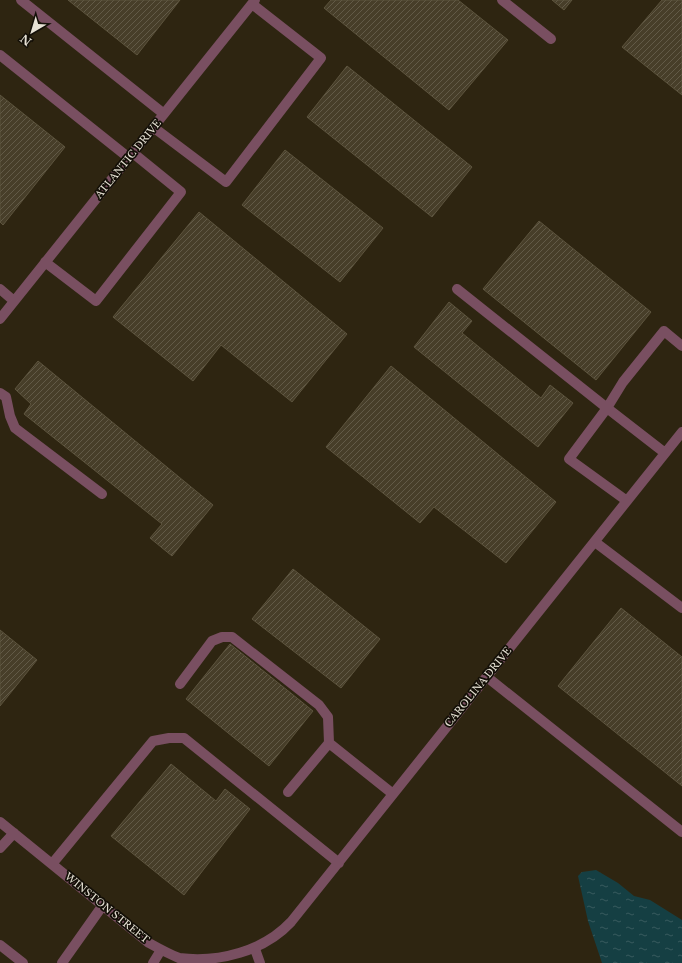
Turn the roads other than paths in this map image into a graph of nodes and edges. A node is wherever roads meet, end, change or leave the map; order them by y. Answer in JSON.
{"nodes":[{"id":1,"x":21,"y":0,"type":"edge"},
{"id":2,"x":502,"y":0,"type":"edge"},
{"id":3,"x":254,"y":2,"type":"edge"},
{"id":4,"x":551,"y":39,"type":"dead end"},
{"id":5,"x":0,"y":55,"type":"edge"},
{"id":6,"x":164,"y":114,"type":"junction"},
{"id":7,"x":153,"y":128,"type":"junction"},
{"id":8,"x":131,"y":156,"type":"junction"},
{"id":9,"x":45,"y":262,"type":"junction"},
{"id":10,"x":0,"y":289,"type":"edge"},
{"id":11,"x":457,"y":289,"type":"dead end"},
{"id":12,"x":14,"y":301,"type":"junction"},
{"id":13,"x":0,"y":319,"type":"edge"},
{"id":14,"x":682,"y":346,"type":"edge"},
{"id":15,"x":0,"y":393,"type":"edge"},
{"id":16,"x":607,"y":408,"type":"junction"},
{"id":17,"x":682,"y":432,"type":"edge"},
{"id":18,"x":665,"y":453,"type":"junction"},
{"id":19,"x":102,"y":494,"type":"dead end"},
{"id":20,"x":627,"y":501,"type":"junction"},
{"id":21,"x":595,"y":542,"type":"junction"},
{"id":22,"x":682,"y":608,"type":"edge"},
{"id":23,"x":487,"y":676,"type":"junction"},
{"id":24,"x":180,"y":684,"type":"dead end"},
{"id":25,"x":329,"y":743,"type":"junction"},
{"id":26,"x":288,"y":792,"type":"dead end"},
{"id":27,"x":393,"y":794,"type":"junction"},
{"id":28,"x":0,"y":822,"type":"edge"},
{"id":29,"x":682,"y":832,"type":"edge"},
{"id":30,"x":14,"y":833,"type":"junction"},
{"id":31,"x":0,"y":848,"type":"edge"},
{"id":32,"x":339,"y":863,"type":"junction"},
{"id":33,"x":52,"y":864,"type":"junction"},
{"id":34,"x":103,"y":905,"type":"junction"},
{"id":35,"x":272,"y":939,"type":"joint"},
{"id":36,"x":0,"y":945,"type":"edge"},
{"id":37,"x":255,"y":949,"type":"junction"},
{"id":38,"x":161,"y":950,"type":"junction"},
{"id":39,"x":23,"y":963,"type":"edge"},
{"id":40,"x":62,"y":963,"type":"edge"},
{"id":41,"x":153,"y":963,"type":"edge"},
{"id":42,"x":260,"y":963,"type":"edge"}],
"edges":[{"from":1,"to":6,"type":"street"},
{"from":2,"to":4,"type":"street"},
{"from":3,"to":6,"type":"street","name":"ATLANTIC DRIVE"},
{"from":3,"to":7,"type":"street"},
{"from":5,"to":8,"type":"street"},
{"from":6,"to":7,"type":"street","name":"ATLANTIC DRIVE"},
{"from":7,"to":8,"type":"street","name":"ATLANTIC DRIVE"},
{"from":8,"to":9,"type":"street","name":"ATLANTIC DRIVE"},
{"from":8,"to":9,"type":"street"},
{"from":9,"to":12,"type":"street","name":"ATLANTIC DRIVE"},
{"from":10,"to":12,"type":"street"},
{"from":11,"to":16,"type":"street"},
{"from":12,"to":13,"type":"street","name":"ATLANTIC DRIVE"},
{"from":14,"to":16,"type":"street"},
{"from":15,"to":19,"type":"street"},
{"from":16,"to":18,"type":"street"},
{"from":16,"to":20,"type":"street"},
{"from":17,"to":18,"type":"street","name":"CAROLINA DRIVE"},
{"from":18,"to":20,"type":"street","name":"CAROLINA DRIVE"},
{"from":20,"to":21,"type":"street","name":"CAROLINA DRIVE"},
{"from":21,"to":22,"type":"street"},
{"from":21,"to":23,"type":"street","name":"CAROLINA DRIVE"},
{"from":23,"to":27,"type":"street","name":"CAROLINA DRIVE"},
{"from":23,"to":29,"type":"street"},
{"from":24,"to":25,"type":"street"},
{"from":25,"to":26,"type":"street"},
{"from":25,"to":27,"type":"street"},
{"from":27,"to":32,"type":"street","name":"CAROLINA DRIVE"},
{"from":28,"to":30,"type":"street","name":"WINSTON STREET"},
{"from":30,"to":31,"type":"street"},
{"from":30,"to":33,"type":"street","name":"WINSTON STREET"},
{"from":32,"to":33,"type":"street"},
{"from":32,"to":35,"type":"street","name":"CAROLINA DRIVE"},
{"from":33,"to":34,"type":"street","name":"WINSTON STREET"},
{"from":34,"to":38,"type":"street","name":"WINSTON STREET"},
{"from":34,"to":40,"type":"street"},
{"from":35,"to":37,"type":"street","name":"WINSTON STREET"},
{"from":36,"to":39,"type":"street"},
{"from":37,"to":38,"type":"street","name":"WINSTON STREET"},
{"from":37,"to":42,"type":"street"},
{"from":38,"to":41,"type":"street"}]}
